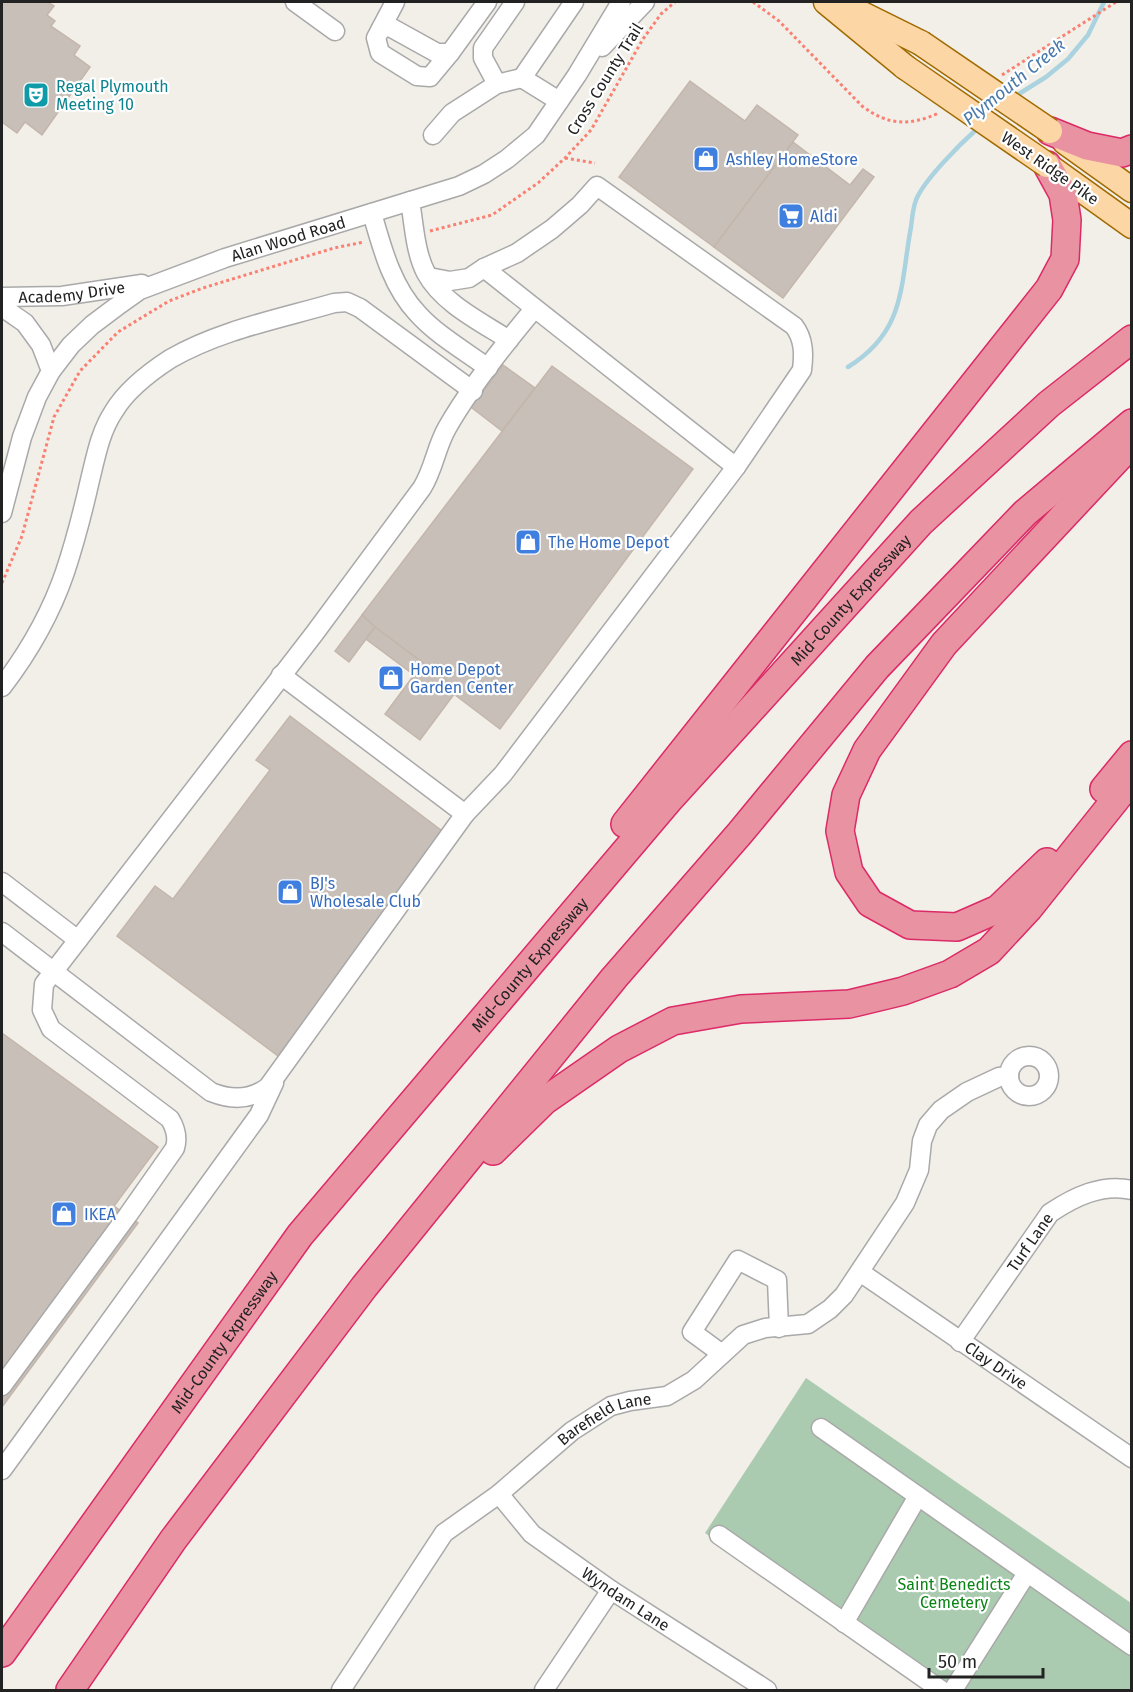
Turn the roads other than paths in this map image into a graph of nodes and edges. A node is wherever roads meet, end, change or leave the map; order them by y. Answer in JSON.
{"nodes":[{"id":1,"x":295,"y":2,"type":"edge"},
{"id":2,"x":395,"y":2,"type":"edge"},
{"id":3,"x":487,"y":2,"type":"edge"},
{"id":4,"x":515,"y":2,"type":"edge"},
{"id":5,"x":574,"y":2,"type":"edge"},
{"id":6,"x":621,"y":2,"type":"edge"},
{"id":7,"x":645,"y":2,"type":"edge"},
{"id":8,"x":826,"y":2,"type":"edge"},
{"id":9,"x":838,"y":2,"type":"edge"},
{"id":10,"x":381,"y":28,"type":"junction"},
{"id":11,"x":334,"y":31,"type":"dead end"},
{"id":12,"x":450,"y":53,"type":"junction"},
{"id":13,"x":527,"y":71,"type":"junction"},
{"id":14,"x":577,"y":75,"type":"junction"},
{"id":15,"x":497,"y":84,"type":"junction"},
{"id":16,"x":559,"y":101,"type":"junction"},
{"id":17,"x":433,"y":135,"type":"dead end"},
{"id":18,"x":1063,"y":138,"type":"junction"},
{"id":19,"x":1131,"y":148,"type":"edge"},
{"id":20,"x":1047,"y":165,"type":"junction"},
{"id":21,"x":1131,"y":190,"type":"edge"},
{"id":22,"x":410,"y":201,"type":"junction"},
{"id":23,"x":372,"y":213,"type":"junction"},
{"id":24,"x":1131,"y":226,"type":"edge"},
{"id":25,"x":484,"y":268,"type":"junction"},
{"id":26,"x":179,"y":275,"type":"junction"},
{"id":27,"x":429,"y":278,"type":"junction"},
{"id":28,"x":2,"y":297,"type":"edge"},
{"id":29,"x":2,"y":307,"type":"edge"},
{"id":30,"x":534,"y":309,"type":"junction"},
{"id":31,"x":1131,"y":339,"type":"edge"},
{"id":32,"x":509,"y":340,"type":"junction"},
{"id":33,"x":488,"y":368,"type":"junction"},
{"id":34,"x":51,"y":371,"type":"junction"},
{"id":35,"x":472,"y":390,"type":"junction"},
{"id":36,"x":1131,"y":423,"type":"edge"},
{"id":37,"x":1131,"y":443,"type":"edge"},
{"id":38,"x":736,"y":467,"type":"junction"},
{"id":39,"x":2,"y":513,"type":"edge"},
{"id":40,"x":281,"y":675,"type":"junction"},
{"id":41,"x":2,"y":687,"type":"edge"},
{"id":42,"x":1131,"y":755,"type":"edge"},
{"id":43,"x":1131,"y":779,"type":"edge"},
{"id":44,"x":465,"y":814,"type":"junction"},
{"id":45,"x":2,"y":882,"type":"edge"},
{"id":46,"x":2,"y":932,"type":"edge"},
{"id":47,"x":78,"y":940,"type":"junction"},
{"id":48,"x":52,"y":971,"type":"junction"},
{"id":49,"x":279,"y":1073,"type":"junction"},
{"id":50,"x":1009,"y":1076,"type":"dead end"},
{"id":51,"x":1131,"y":1190,"type":"edge"},
{"id":52,"x":300,"y":1234,"type":"junction"},
{"id":53,"x":860,"y":1272,"type":"junction"},
{"id":54,"x":364,"y":1287,"type":"junction"},
{"id":55,"x":779,"y":1328,"type":"junction"},
{"id":56,"x":960,"y":1342,"type":"junction"},
{"id":57,"x":722,"y":1354,"type":"junction"},
{"id":58,"x":2,"y":1386,"type":"edge"},
{"id":59,"x":821,"y":1428,"type":"dead end"},
{"id":60,"x":1131,"y":1458,"type":"edge"},
{"id":61,"x":2,"y":1470,"type":"edge"},
{"id":62,"x":499,"y":1494,"type":"junction"},
{"id":63,"x":918,"y":1496,"type":"junction"},
{"id":64,"x":719,"y":1535,"type":"dead end"},
{"id":65,"x":1027,"y":1573,"type":"junction"},
{"id":66,"x":611,"y":1590,"type":"junction"},
{"id":67,"x":844,"y":1623,"type":"junction"},
{"id":68,"x":1131,"y":1646,"type":"edge"},
{"id":69,"x":2,"y":1653,"type":"edge"},
{"id":70,"x":70,"y":1690,"type":"edge"},
{"id":71,"x":341,"y":1690,"type":"edge"},
{"id":72,"x":544,"y":1690,"type":"edge"},
{"id":73,"x":767,"y":1690,"type":"edge"},
{"id":74,"x":941,"y":1690,"type":"edge"},
{"id":75,"x":953,"y":1690,"type":"edge"}],
"edges":[{"from":1,"to":11,"type":"street"},
{"from":2,"to":10,"type":"street"},
{"from":3,"to":12,"type":"street"},
{"from":4,"to":15,"type":"street"},
{"from":5,"to":13,"type":"street"},
{"from":6,"to":14,"type":"street","name":"Alan Wood Road"},
{"from":7,"to":14,"type":"street"},
{"from":8,"to":20,"type":"main road","name":"West Ridge Pike","bridge":true},
{"from":9,"to":18,"type":"main road","name":"West Ridge Pike","bridge":true},
{"from":10,"to":12,"type":"street"},
{"from":10,"to":12,"type":"street"},
{"from":13,"to":15,"type":"street"},
{"from":13,"to":16,"type":"street"},
{"from":14,"to":16,"type":"street","name":"Alan Wood Road"},
{"from":15,"to":17,"type":"street"},
{"from":16,"to":22,"type":"street","name":"Alan Wood Road"},
{"from":18,"to":19,"type":"highway"},
{"from":18,"to":21,"type":"main road","name":"West Ridge Pike"},
{"from":20,"to":24,"type":"main road","name":"West Ridge Pike"},
{"from":20,"to":52,"type":"highway"},
{"from":22,"to":23,"type":"street","name":"Alan Wood Road"},
{"from":22,"to":27,"type":"street"},
{"from":23,"to":26,"type":"street","name":"Alan Wood Road"},
{"from":23,"to":33,"type":"street"},
{"from":25,"to":27,"type":"street"},
{"from":25,"to":30,"type":"street"},
{"from":25,"to":38,"type":"street"},
{"from":26,"to":28,"type":"street","name":"Academy Drive"},
{"from":26,"to":34,"type":"street","name":"Alan Wood Road"},
{"from":27,"to":32,"type":"street"},
{"from":29,"to":34,"type":"street","name":"Academy Drive"},
{"from":30,"to":32,"type":"street"},
{"from":30,"to":38,"type":"street"},
{"from":31,"to":52,"type":"highway","name":"Mid-County Expressway"},
{"from":32,"to":33,"type":"street"},
{"from":33,"to":35,"type":"street"},
{"from":34,"to":39,"type":"street","name":"Alan Wood Road"},
{"from":35,"to":40,"type":"street"},
{"from":35,"to":41,"type":"street"},
{"from":36,"to":54,"type":"highway"},
{"from":37,"to":42,"type":"highway"},
{"from":38,"to":44,"type":"street"},
{"from":40,"to":44,"type":"street"},
{"from":40,"to":47,"type":"street"},
{"from":43,"to":54,"type":"highway"},
{"from":44,"to":49,"type":"street"},
{"from":45,"to":47,"type":"street"},
{"from":46,"to":48,"type":"street"},
{"from":47,"to":48,"type":"street"},
{"from":48,"to":49,"type":"street"},
{"from":48,"to":58,"type":"street"},
{"from":49,"to":61,"type":"street"},
{"from":50,"to":53,"type":"street","name":"Barefield Lane"},
{"from":51,"to":56,"type":"street","name":"Turf Lane"},
{"from":52,"to":69,"type":"highway","name":"Mid-County Expressway"},
{"from":53,"to":55,"type":"street","name":"Barefield Lane"},
{"from":53,"to":56,"type":"street","name":"Clay Drive"},
{"from":54,"to":70,"type":"highway"},
{"from":55,"to":57,"type":"street","name":"Barefield Lane"},
{"from":55,"to":57,"type":"street"},
{"from":56,"to":60,"type":"street","name":"Clay Drive"},
{"from":57,"to":62,"type":"street","name":"Barefield Lane"},
{"from":59,"to":63,"type":"street"},
{"from":62,"to":66,"type":"street","name":"Wyndam Lane"},
{"from":62,"to":71,"type":"street","name":"Barefield Lane"},
{"from":63,"to":65,"type":"street"},
{"from":63,"to":67,"type":"street"},
{"from":64,"to":67,"type":"street"},
{"from":65,"to":68,"type":"street"},
{"from":65,"to":75,"type":"street"},
{"from":66,"to":72,"type":"street"},
{"from":66,"to":73,"type":"street","name":"Wyndam Lane"},
{"from":67,"to":74,"type":"street"}]}
